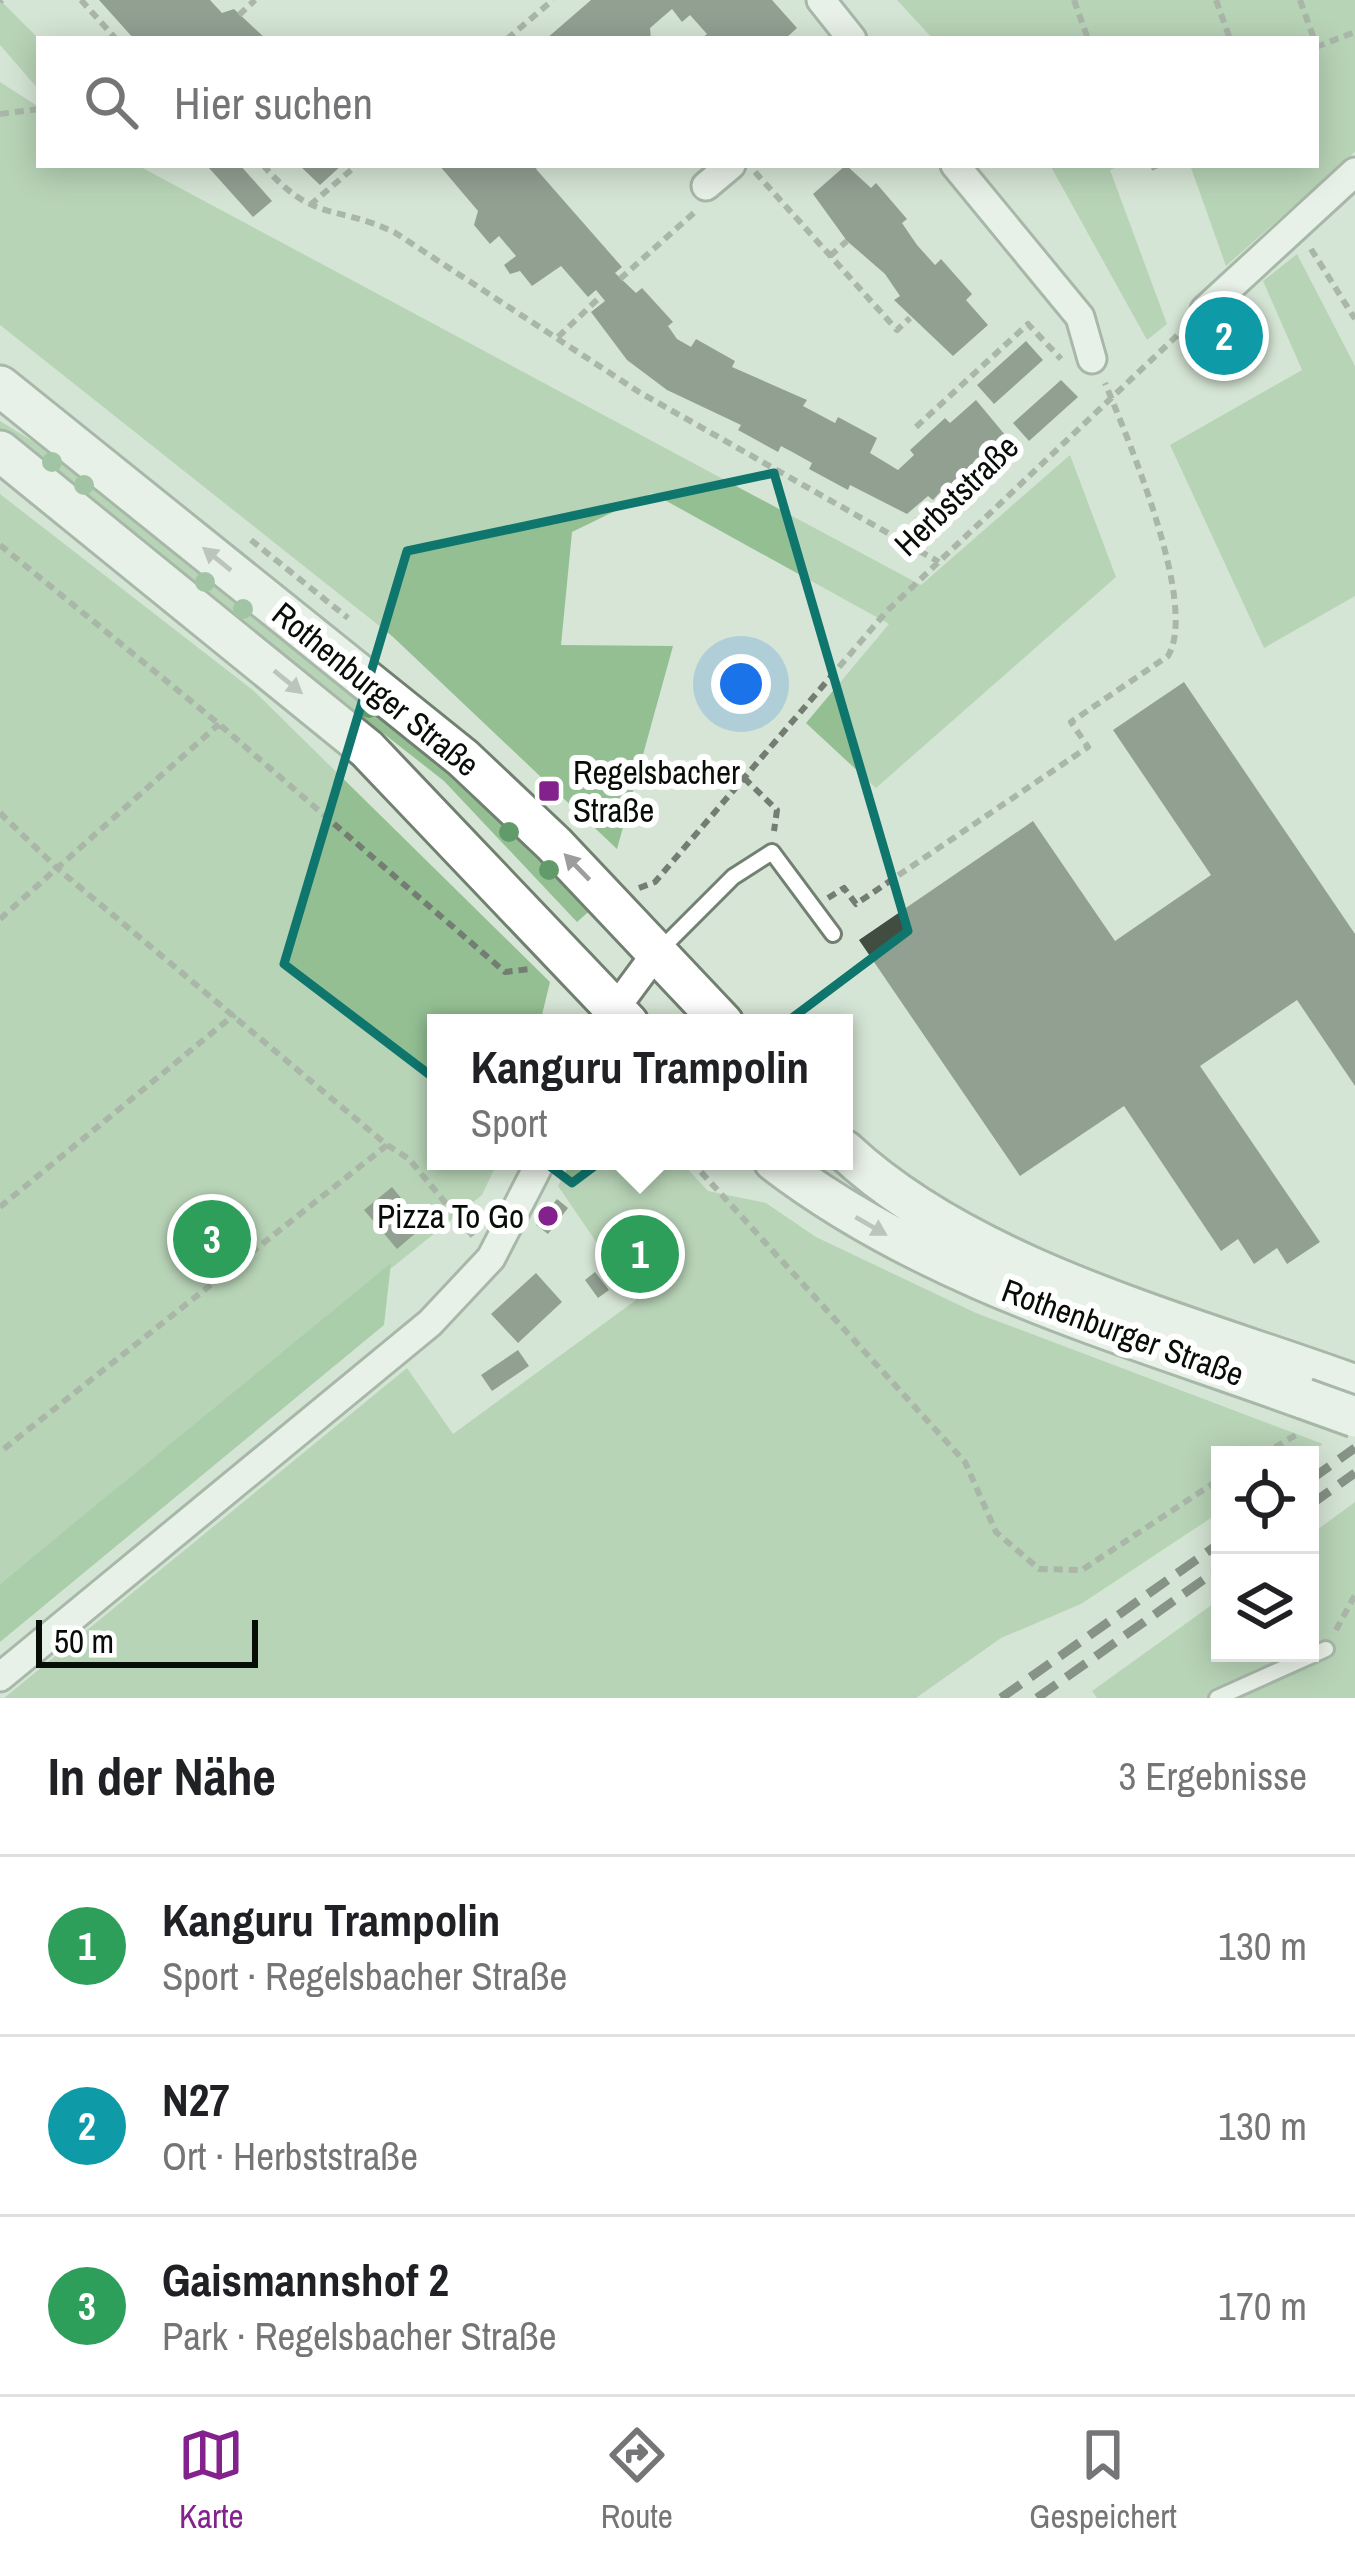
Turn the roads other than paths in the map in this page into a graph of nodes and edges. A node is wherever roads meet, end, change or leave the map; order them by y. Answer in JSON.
{"nodes":[{"id":1,"x":820,"y":0,"type":"edge"},
{"id":2,"x":850,"y":36,"type":"edge"},
{"id":3,"x":727,"y":168,"type":"edge"},
{"id":4,"x":957,"y":168,"type":"edge"},
{"id":5,"x":1355,"y":172,"type":"edge"},
{"id":6,"x":706,"y":186,"type":"road end"},
{"id":7,"x":1205,"y":310,"type":"road end"},
{"id":8,"x":1092,"y":358,"type":"dead end"},
{"id":9,"x":0,"y":386,"type":"edge"},
{"id":10,"x":0,"y":451,"type":"edge"},
{"id":11,"x":833,"y":934,"type":"dead end"},
{"id":12,"x":657,"y":952,"type":"junction"},
{"id":13,"x":611,"y":1014,"type":"edge"},
{"id":14,"x":618,"y":1014,"type":"edge"},
{"id":15,"x":715,"y":1014,"type":"edge"},
{"id":16,"x":853,"y":1157,"type":"edge"},
{"id":17,"x":536,"y":1170,"type":"edge"},
{"id":18,"x":788,"y":1170,"type":"edge"},
{"id":19,"x":1331,"y":1387,"type":"edge"},
{"id":20,"x":1355,"y":1418,"type":"edge"},
{"id":21,"x":1326,"y":1649,"type":"road end"},
{"id":22,"x":0,"y":1677,"type":"edge"},
{"id":23,"x":1216,"y":1696,"type":"edge"}],
"edges":[{"from":1,"to":2,"type":"street"},
{"from":3,"to":6,"type":"street"},
{"from":4,"to":8,"type":"street"},
{"from":5,"to":7,"type":"street"},
{"from":12,"to":9,"type":"main road","name":"Rothenburger Straße","one_way":true},
{"from":10,"to":13,"type":"main road","name":"Rothenburger Straße","one_way":true},
{"from":11,"to":12,"type":"lane"},
{"from":12,"to":14,"type":"street"},
{"from":12,"to":15,"type":"main road","name":"Rothenburger Straße"},
{"from":16,"to":19,"type":"main road","name":"Rothenburger Straße"},
{"from":17,"to":22,"type":"street"},
{"from":18,"to":19,"type":"main road","name":"Rothenburger Straße","one_way":true},
{"from":19,"to":20,"type":"main road","name":"Rothenburger Straße","bridge":true},
{"from":21,"to":23,"type":"lane"}]}
